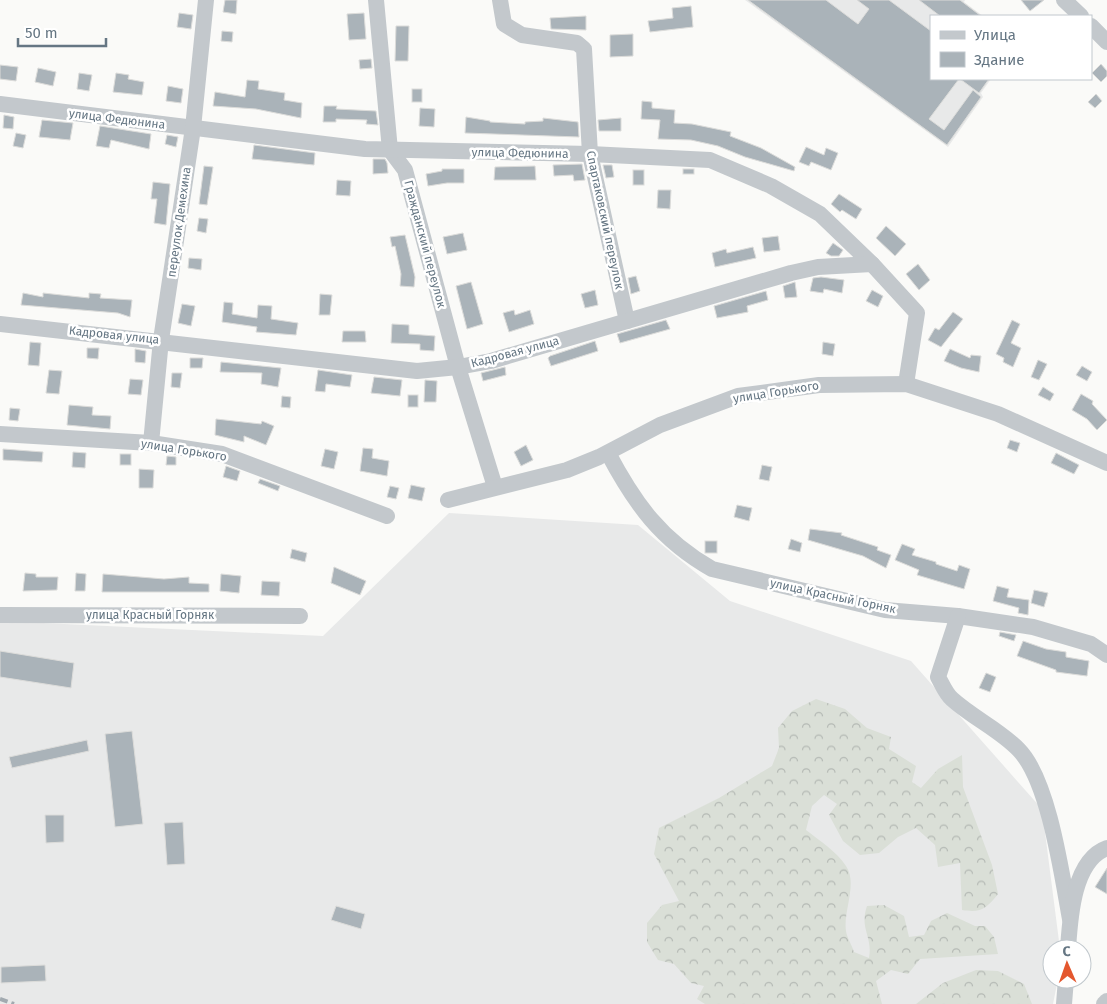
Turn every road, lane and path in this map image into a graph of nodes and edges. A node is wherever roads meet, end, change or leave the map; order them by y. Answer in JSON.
{"nodes":[{"id":1,"x":206,"y":0,"type":"edge"},
{"id":2,"x":376,"y":0,"type":"edge"},
{"id":3,"x":500,"y":0,"type":"edge"},
{"id":4,"x":1064,"y":0,"type":"edge"},
{"id":5,"x":1080,"y":15,"type":"edge"},
{"id":6,"x":1092,"y":27,"type":"edge"},
{"id":7,"x":1107,"y":42,"type":"edge"},
{"id":8,"x":0,"y":104,"type":"edge"},
{"id":9,"x":192,"y":128,"type":"junction"},
{"id":10,"x":390,"y":150,"type":"junction"},
{"id":11,"x":590,"y":154,"type":"junction"},
{"id":12,"x":872,"y":264,"type":"junction"},
{"id":13,"x":627,"y":321,"type":"junction"},
{"id":14,"x":0,"y":324,"type":"edge"},
{"id":15,"x":161,"y":340,"type":"junction"},
{"id":16,"x":458,"y":367,"type":"junction"},
{"id":17,"x":906,"y":384,"type":"junction"},
{"id":18,"x":0,"y":434,"type":"edge"},
{"id":19,"x":151,"y":443,"type":"junction"},
{"id":20,"x":608,"y":453,"type":"junction"},
{"id":21,"x":1107,"y":463,"type":"edge"},
{"id":22,"x":495,"y":487,"type":"junction"},
{"id":23,"x":448,"y":500,"type":"dead end"},
{"id":24,"x":387,"y":516,"type":"dead end"},
{"id":25,"x":0,"y":614,"type":"edge"},
{"id":26,"x":300,"y":616,"type":"dead end"},
{"id":27,"x":958,"y":616,"type":"junction"},
{"id":28,"x":1107,"y":655,"type":"edge"},
{"id":29,"x":1107,"y":848,"type":"edge"},
{"id":30,"x":1070,"y":919,"type":"junction"},
{"id":31,"x":1069,"y":939,"type":"edge"},
{"id":32,"x":1065,"y":989,"type":"edge"},
{"id":33,"x":1107,"y":1001,"type":"edge"},
{"id":34,"x":1064,"y":1004,"type":"edge"},
{"id":35,"x":1104,"y":1004,"type":"edge"}],
"edges":[{"from":1,"to":9,"type":"street","name":"переулок Демехина"},
{"from":2,"to":10,"type":"street"},
{"from":3,"to":11,"type":"street","name":"Спартаковский переулок"},
{"from":4,"to":5,"type":"street"},
{"from":6,"to":7,"type":"street"},
{"from":8,"to":9,"type":"street","name":"улица Федюнина"},
{"from":9,"to":10,"type":"street","name":"улица Федюнина"},
{"from":9,"to":15,"type":"street","name":"переулок Демехина"},
{"from":10,"to":11,"type":"street","name":"улица Федюнина"},
{"from":10,"to":16,"type":"street","name":"Гражданский переулок"},
{"from":11,"to":12,"type":"street","name":"улица Федюнина"},
{"from":11,"to":13,"type":"street","name":"Спартаковский переулок"},
{"from":12,"to":13,"type":"street","name":"Кадровая улица"},
{"from":12,"to":17,"type":"street","name":"улица Федюнина"},
{"from":13,"to":16,"type":"street","name":"Кадровая улица"},
{"from":14,"to":15,"type":"street","name":"Кадровая улица"},
{"from":15,"to":16,"type":"street","name":"Кадровая улица"},
{"from":15,"to":19,"type":"street","name":"переулок Демехина"},
{"from":16,"to":22,"type":"street","name":"Гражданский переулок"},
{"from":17,"to":20,"type":"street","name":"улица Горького"},
{"from":17,"to":21,"type":"street","name":"улица Горького"},
{"from":18,"to":19,"type":"street","name":"улица Горького"},
{"from":19,"to":24,"type":"street","name":"улица Горького"},
{"from":20,"to":22,"type":"street","name":"улица Горького"},
{"from":20,"to":27,"type":"street","name":"улица Красный Горняк"},
{"from":22,"to":23,"type":"street","name":"улица Горького"},
{"from":25,"to":26,"type":"street","name":"улица Красный Горняк"},
{"from":27,"to":28,"type":"street","name":"улица Красный Горняк"},
{"from":27,"to":30,"type":"street"},
{"from":29,"to":30,"type":"street"},
{"from":30,"to":31,"type":"street"},
{"from":32,"to":34,"type":"street"},
{"from":33,"to":35,"type":"street"}]}
